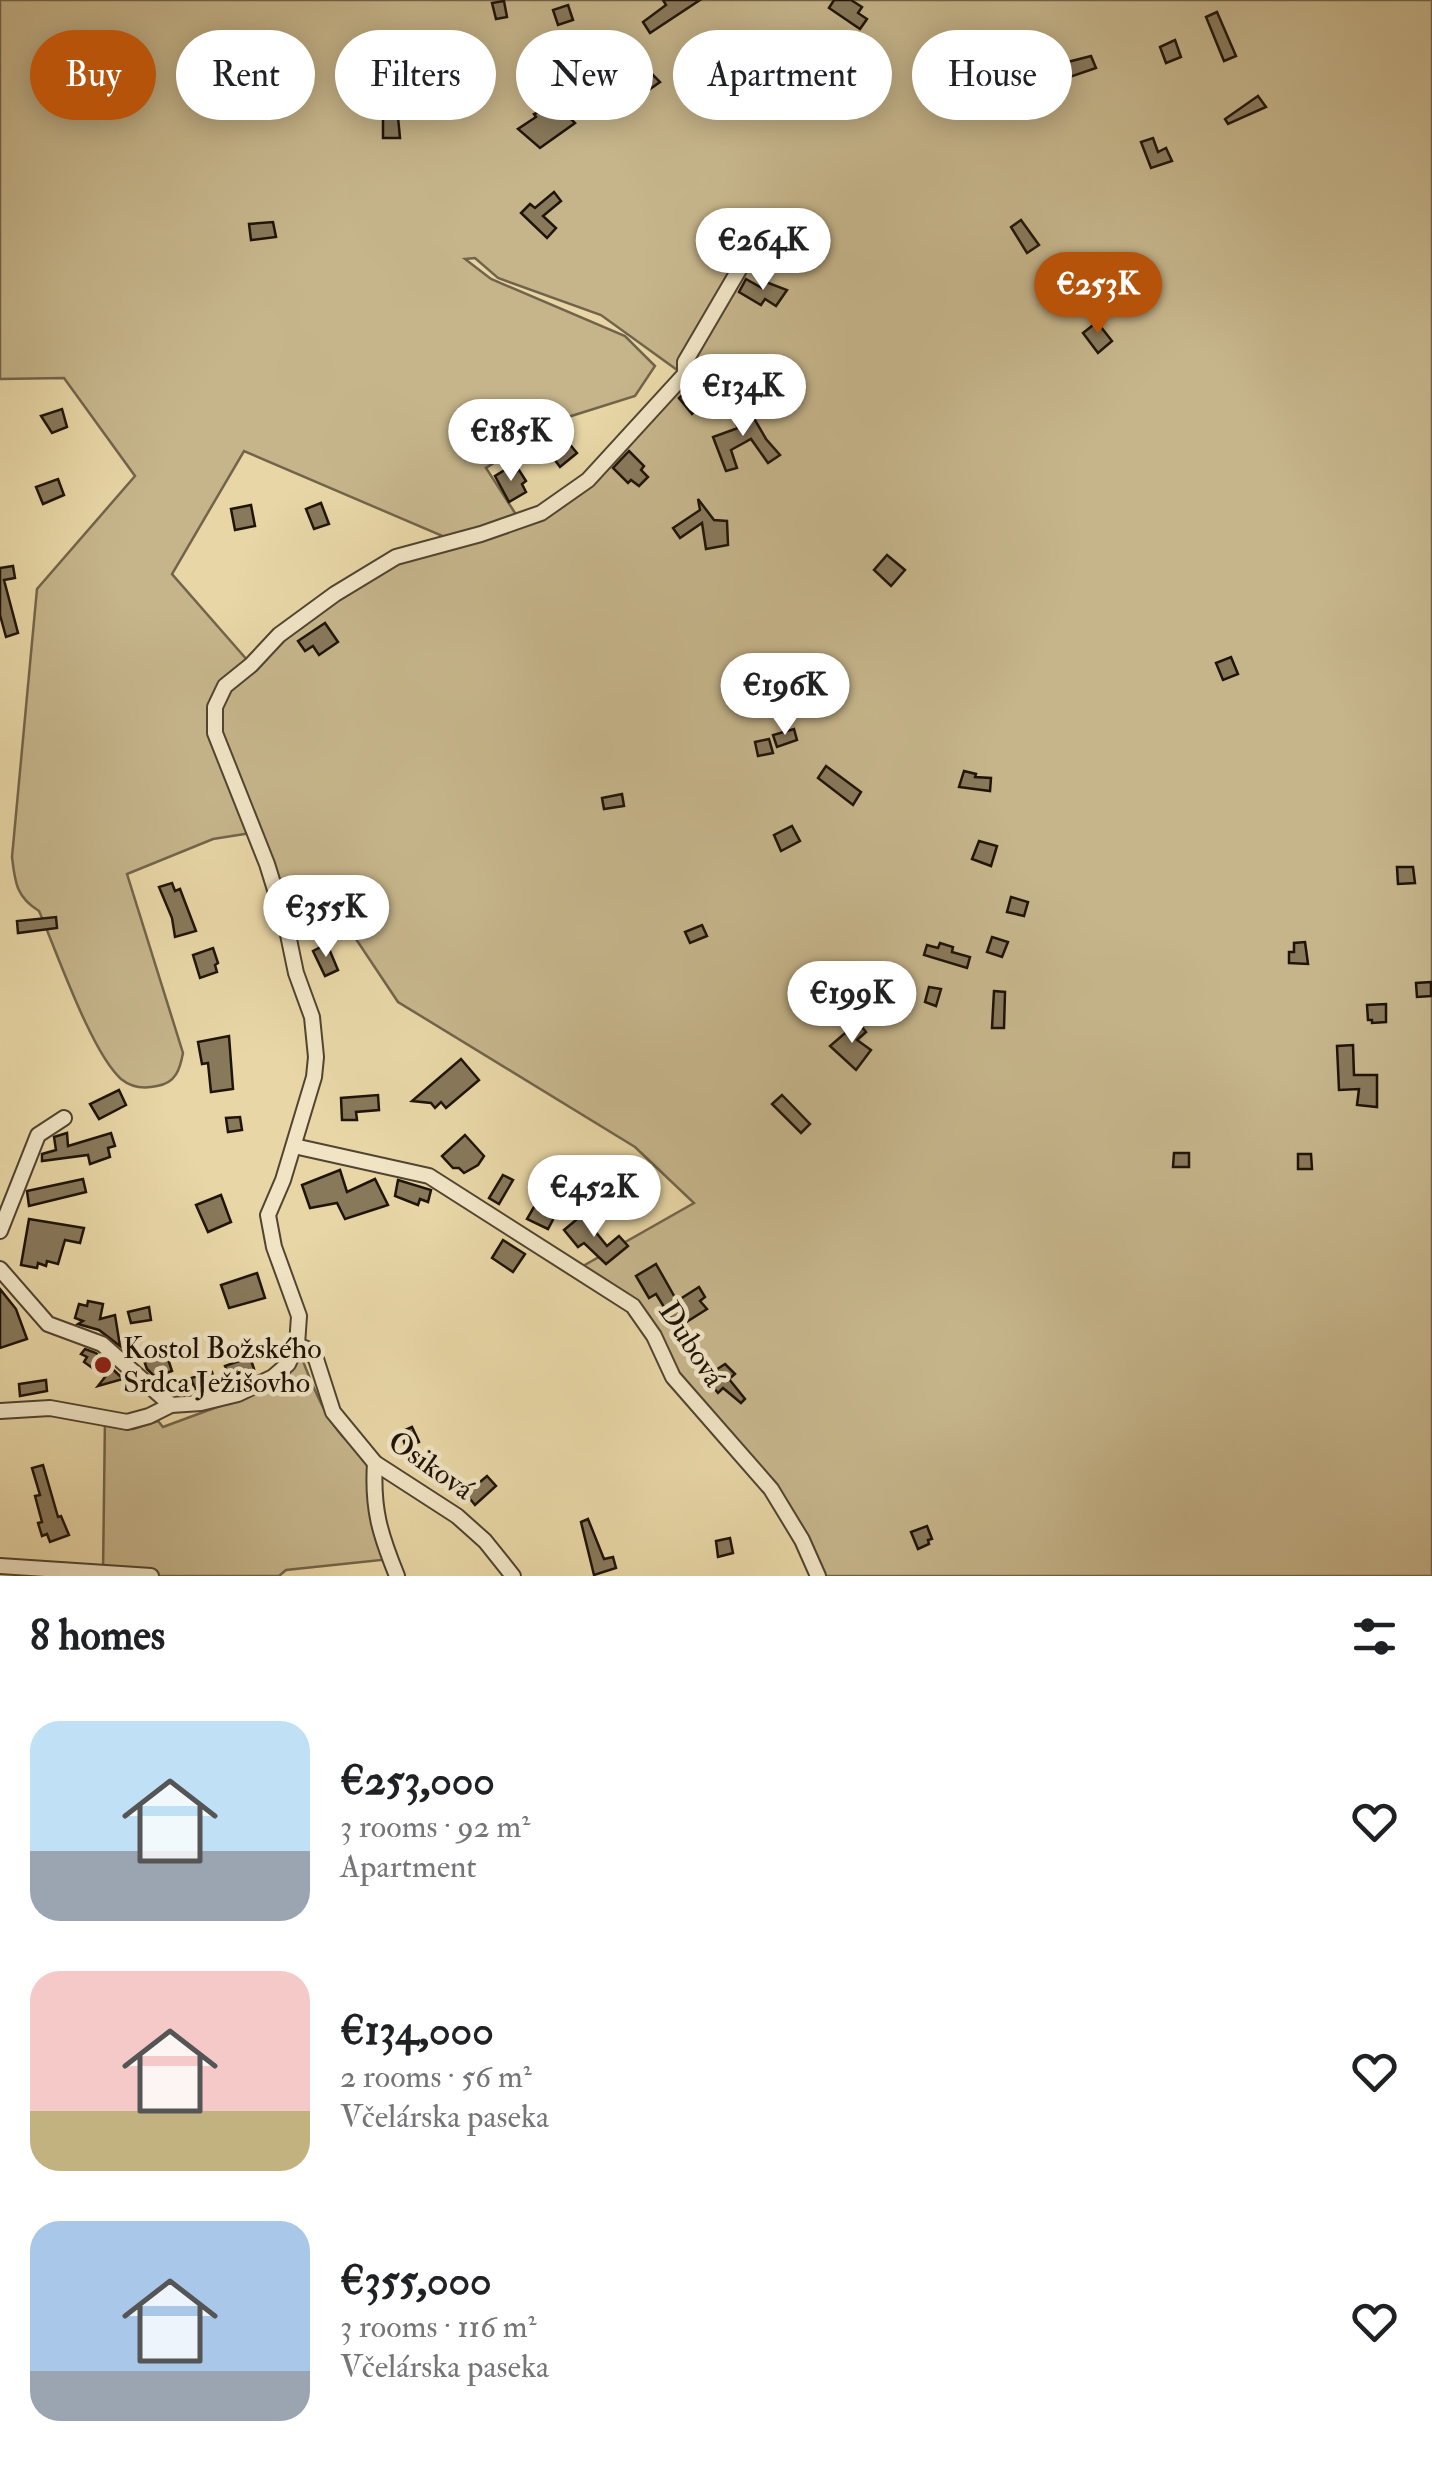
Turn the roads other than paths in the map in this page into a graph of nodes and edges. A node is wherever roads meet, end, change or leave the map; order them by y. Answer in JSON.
{"nodes":[{"id":1,"x":747,"y":256,"type":"dead end"},
{"id":2,"x":64,"y":1118,"type":"dead end"},
{"id":3,"x":294,"y":1146,"type":"junction"},
{"id":4,"x":0,"y":1231,"type":"edge"},
{"id":5,"x":0,"y":1269,"type":"edge"},
{"id":6,"x":297,"y":1345,"type":"junction"},
{"id":7,"x":170,"y":1404,"type":"junction"},
{"id":8,"x":0,"y":1411,"type":"edge"},
{"id":9,"x":375,"y":1463,"type":"junction"},
{"id":10,"x":0,"y":1566,"type":"edge"},
{"id":11,"x":151,"y":1576,"type":"edge"},
{"id":12,"x":398,"y":1576,"type":"edge"},
{"id":13,"x":512,"y":1576,"type":"edge"},
{"id":14,"x":818,"y":1576,"type":"edge"}],
"edges":[{"from":1,"to":3,"type":"street"},
{"from":2,"to":4,"type":"street"},
{"from":3,"to":6,"type":"street"},
{"from":3,"to":14,"type":"street","name":"Dubová"},
{"from":5,"to":7,"type":"street"},
{"from":6,"to":7,"type":"street"},
{"from":6,"to":9,"type":"street","name":"Osiková"},
{"from":7,"to":8,"type":"street"},
{"from":9,"to":12,"type":"street"},
{"from":9,"to":13,"type":"street","name":"Osiková"},
{"from":10,"to":11,"type":"street"}]}
